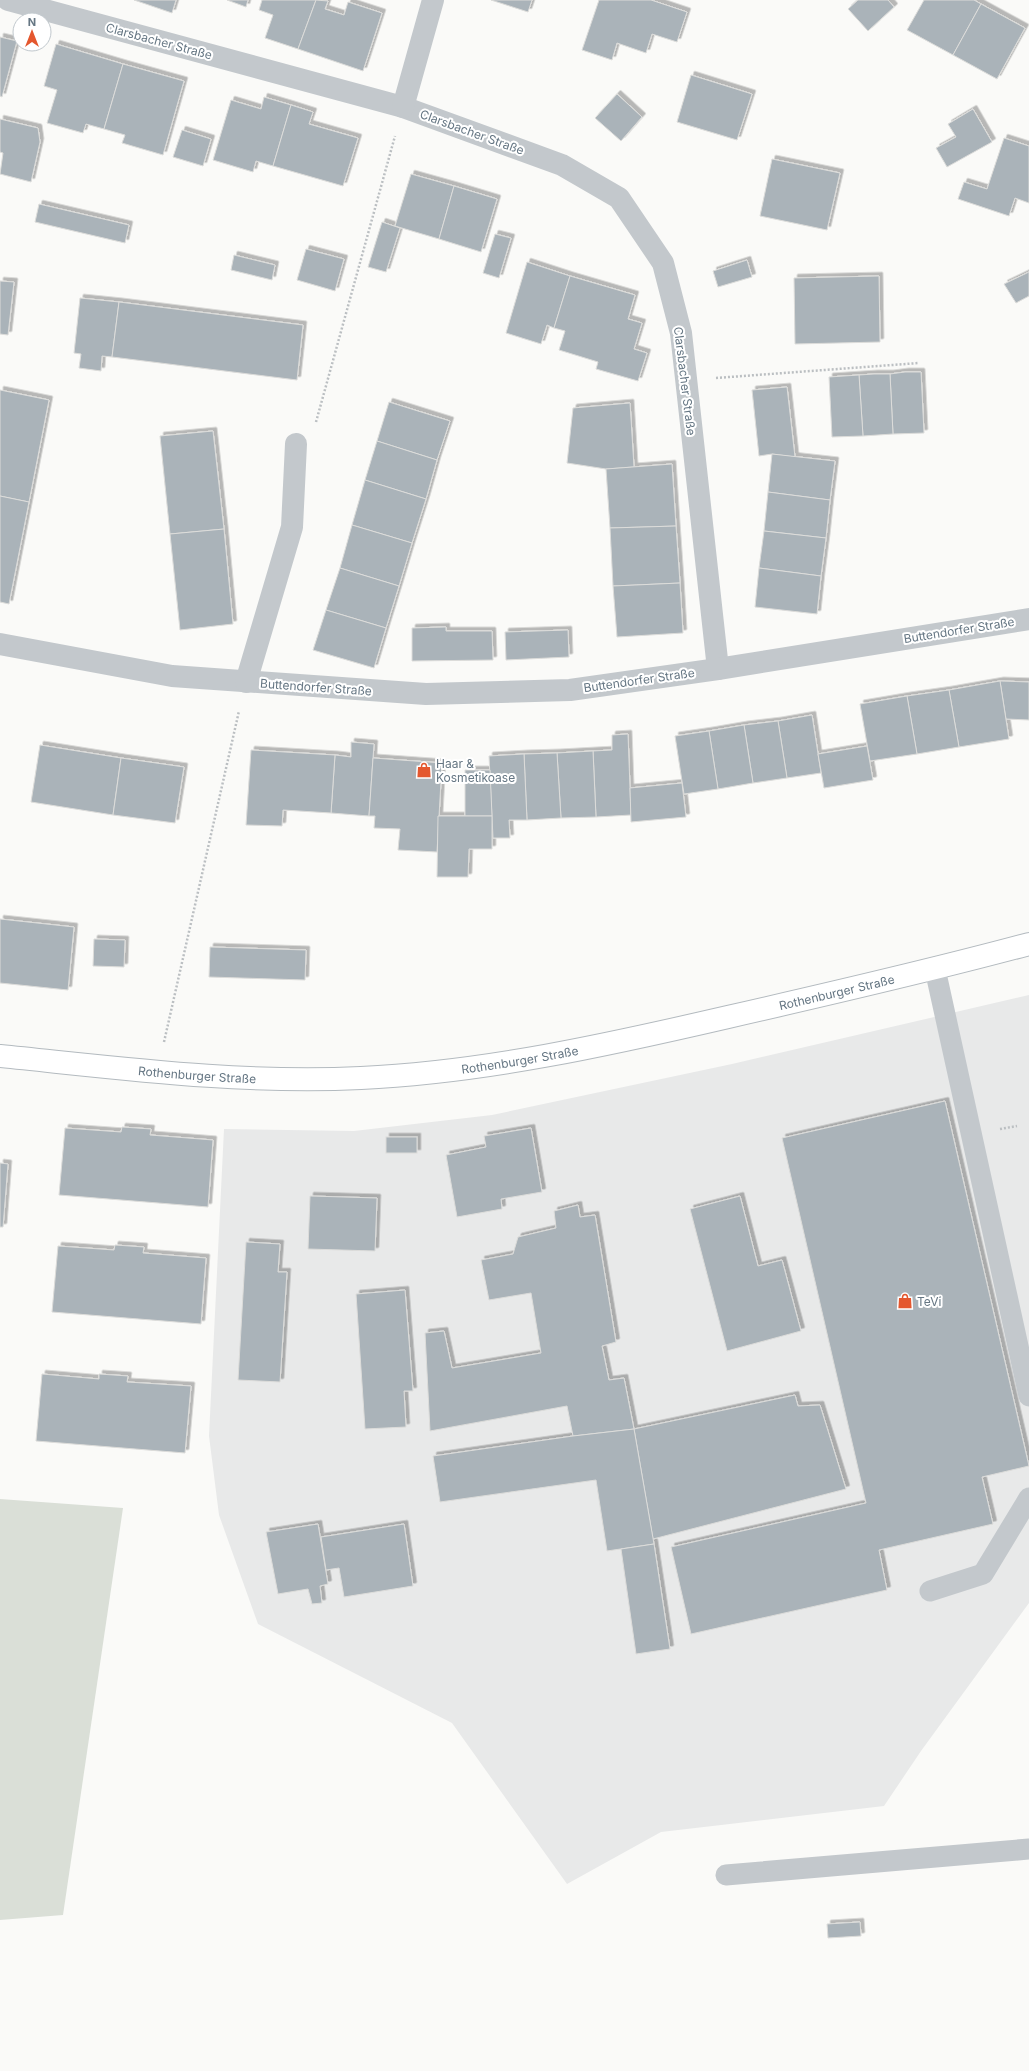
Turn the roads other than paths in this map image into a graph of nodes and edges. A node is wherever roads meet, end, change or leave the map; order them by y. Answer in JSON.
{"nodes":[{"id":1,"x":8,"y":0,"type":"edge"},
{"id":2,"x":433,"y":0,"type":"edge"},
{"id":3,"x":403,"y":107,"type":"junction"},
{"id":4,"x":296,"y":444,"type":"road end"},
{"id":5,"x":1029,"y":619,"type":"edge"},
{"id":6,"x":0,"y":644,"type":"edge"},
{"id":7,"x":718,"y":669,"type":"junction"},
{"id":8,"x":246,"y":682,"type":"junction"},
{"id":9,"x":1029,"y":944,"type":"edge"},
{"id":10,"x":935,"y":969,"type":"junction"},
{"id":11,"x":0,"y":1056,"type":"edge"},
{"id":12,"x":1029,"y":1396,"type":"edge"},
{"id":13,"x":1029,"y":1498,"type":"edge"},
{"id":14,"x":930,"y":1591,"type":"dead end"},
{"id":15,"x":1029,"y":1849,"type":"edge"},
{"id":16,"x":726,"y":1875,"type":"dead end"}],
"edges":[{"from":1,"to":3,"type":"street","name":"Clarsbacher Straße"},
{"from":2,"to":3,"type":"street"},
{"from":3,"to":7,"type":"street","name":"Clarsbacher Straße"},
{"from":4,"to":8,"type":"street","name":"Buttendorfer Straße"},
{"from":5,"to":7,"type":"street","name":"Buttendorfer Straße"},
{"from":6,"to":8,"type":"street","name":"Buttendorfer Straße"},
{"from":7,"to":8,"type":"street","name":"Buttendorfer Straße"},
{"from":9,"to":10,"type":"main road","name":"Rothenburger Straße"},
{"from":10,"to":11,"type":"main road","name":"Rothenburger Straße"},
{"from":10,"to":12,"type":"lane"},
{"from":13,"to":14,"type":"lane"},
{"from":15,"to":16,"type":"lane"}]}
